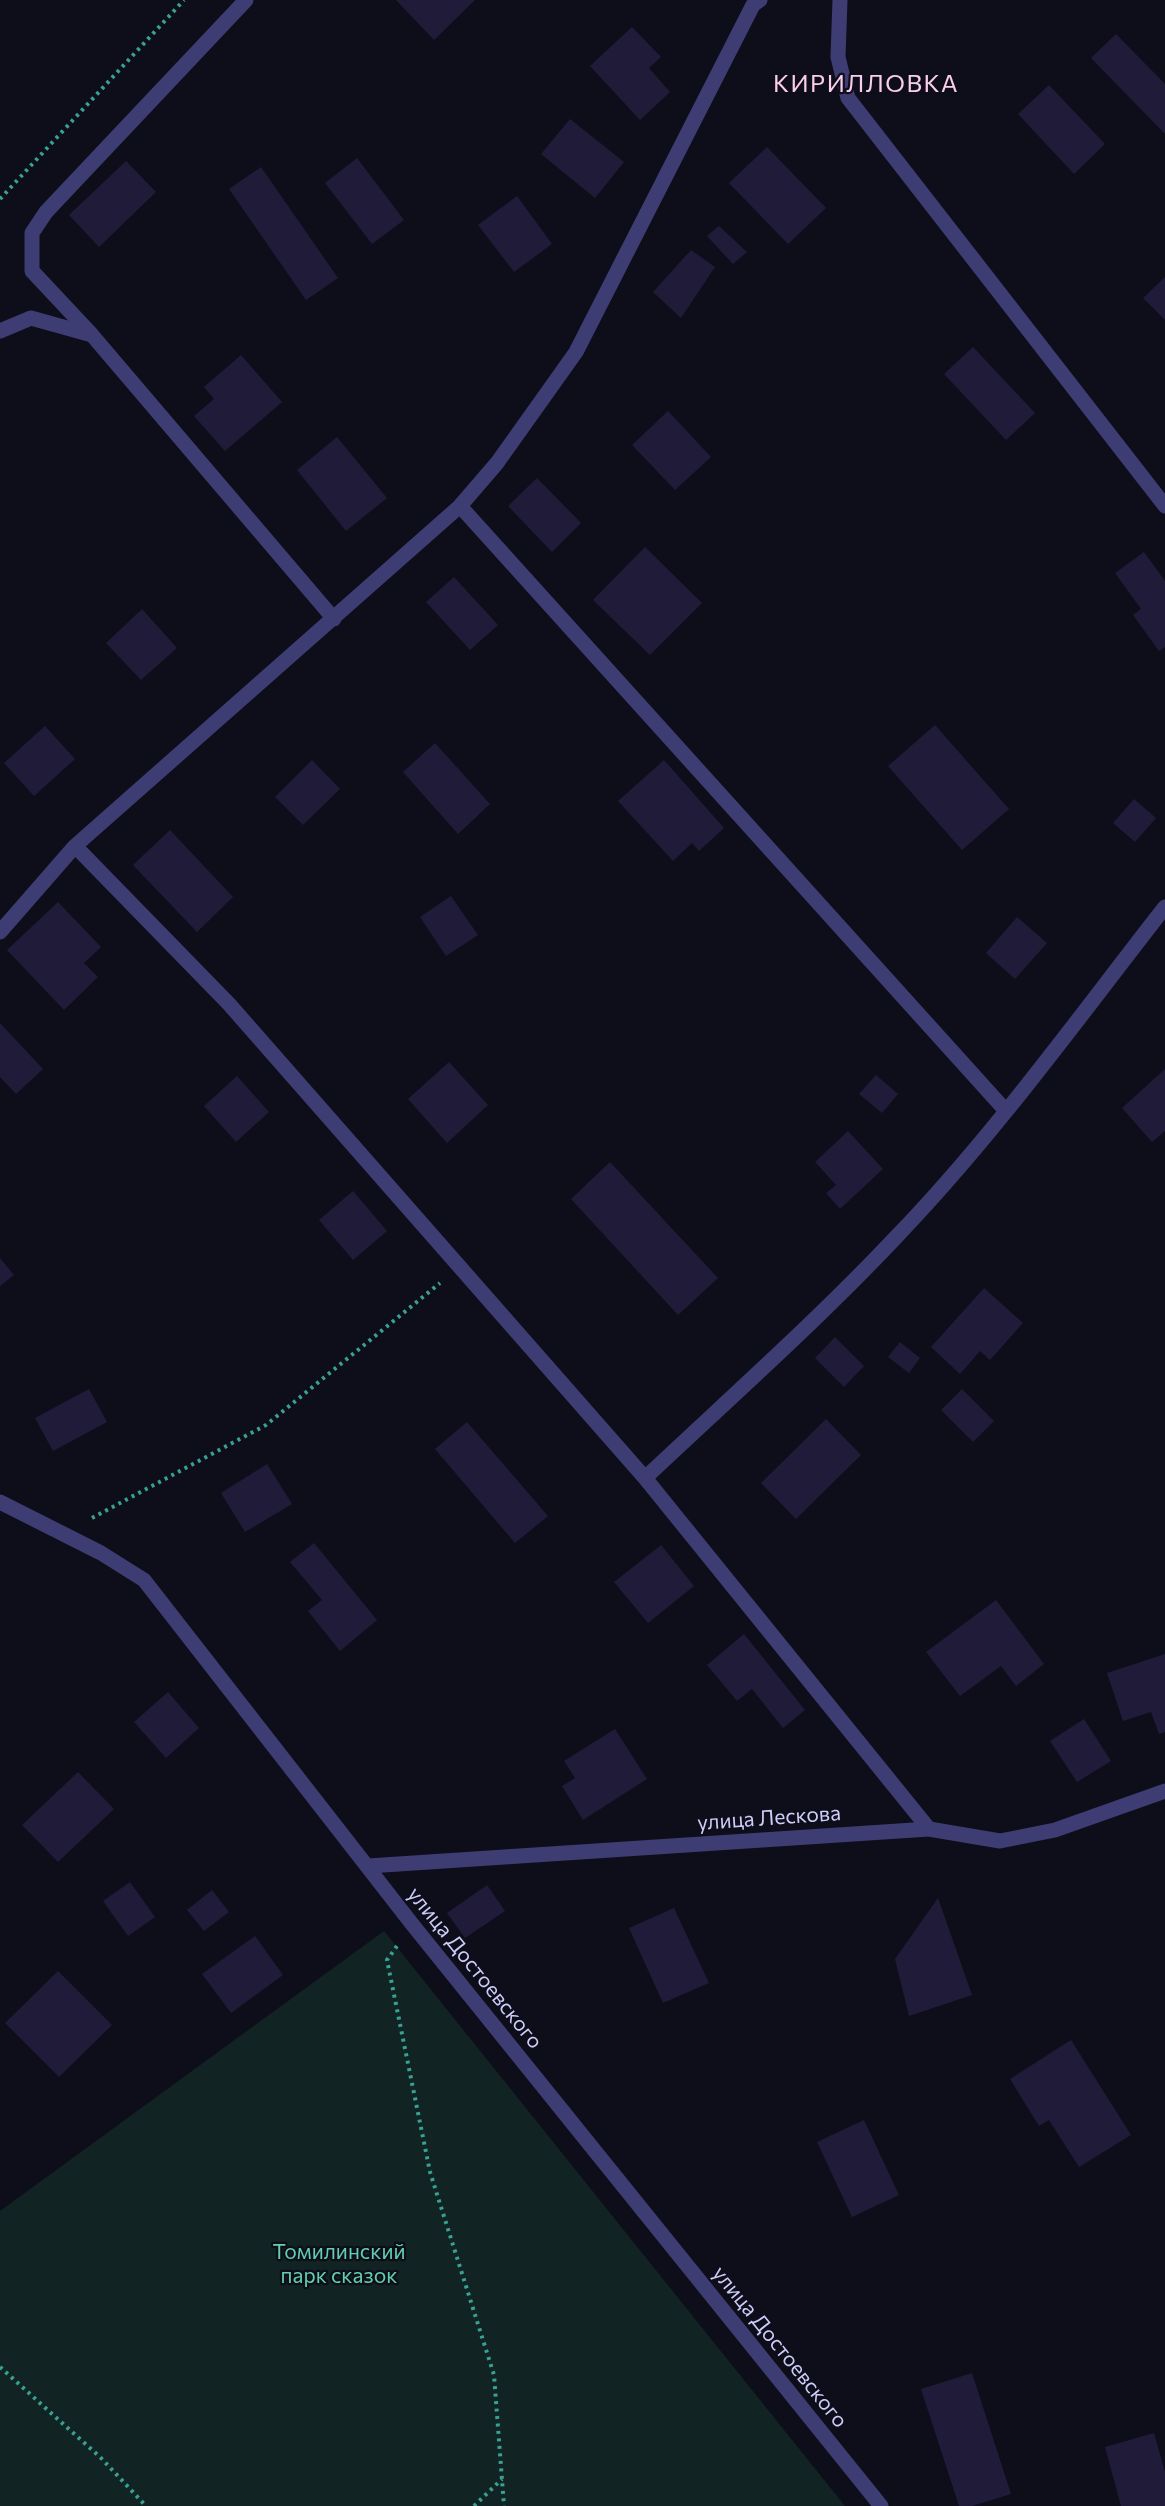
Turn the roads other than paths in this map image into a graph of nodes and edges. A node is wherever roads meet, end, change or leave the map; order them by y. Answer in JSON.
{"nodes":[{"id":1,"x":246,"y":0,"type":"edge"},
{"id":2,"x":760,"y":0,"type":"edge"},
{"id":3,"x":840,"y":0,"type":"edge"},
{"id":4,"x":0,"y":331,"type":"edge"},
{"id":5,"x":92,"y":335,"type":"junction"},
{"id":6,"x":460,"y":506,"type":"junction"},
{"id":7,"x":1165,"y":506,"type":"edge"},
{"id":8,"x":334,"y":619,"type":"junction"},
{"id":9,"x":75,"y":846,"type":"junction"},
{"id":10,"x":1165,"y":907,"type":"edge"},
{"id":11,"x":0,"y":932,"type":"edge"},
{"id":12,"x":1006,"y":1111,"type":"junction"},
{"id":13,"x":645,"y":1478,"type":"junction"},
{"id":14,"x":0,"y":1502,"type":"edge"},
{"id":15,"x":1165,"y":1791,"type":"edge"},
{"id":16,"x":929,"y":1829,"type":"junction"},
{"id":17,"x":368,"y":1866,"type":"junction"},
{"id":18,"x":881,"y":2506,"type":"edge"}],
"edges":[{"from":1,"to":5,"type":"street"},
{"from":2,"to":6,"type":"street"},
{"from":3,"to":7,"type":"street"},
{"from":4,"to":5,"type":"street"},
{"from":5,"to":8,"type":"street"},
{"from":6,"to":8,"type":"street"},
{"from":6,"to":12,"type":"street"},
{"from":8,"to":9,"type":"street"},
{"from":9,"to":11,"type":"street"},
{"from":9,"to":13,"type":"street"},
{"from":10,"to":12,"type":"street"},
{"from":12,"to":13,"type":"street"},
{"from":13,"to":16,"type":"street"},
{"from":14,"to":17,"type":"street","name":"улица Достоевского"},
{"from":15,"to":16,"type":"street","name":"улица Лескова"},
{"from":16,"to":17,"type":"street","name":"улица Лескова"},
{"from":17,"to":18,"type":"street","name":"улица Достоевского"}]}
